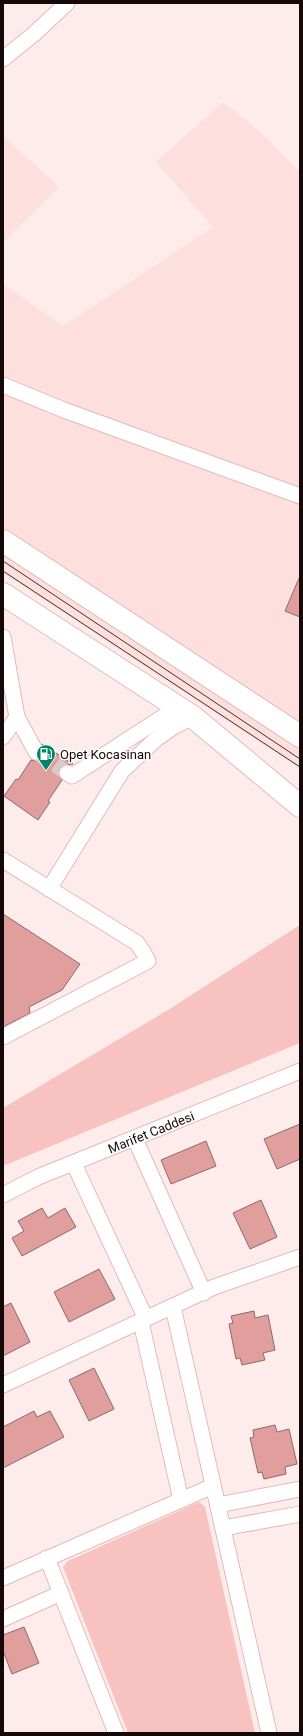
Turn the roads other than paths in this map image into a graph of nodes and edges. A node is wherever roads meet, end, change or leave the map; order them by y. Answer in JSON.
{"nodes":[{"id":1,"x":67,"y":3,"type":"edge"},
{"id":2,"x":3,"y":59,"type":"edge"},
{"id":3,"x":3,"y":385,"type":"edge"},
{"id":4,"x":300,"y":496,"type":"edge"},
{"id":5,"x":3,"y":541,"type":"edge"},
{"id":6,"x":3,"y":594,"type":"edge"},
{"id":7,"x":3,"y":637,"type":"edge"},
{"id":8,"x":186,"y":712,"type":"junction"},
{"id":9,"x":17,"y":717,"type":"junction"},
{"id":10,"x":300,"y":736,"type":"edge"},
{"id":11,"x":3,"y":737,"type":"edge"},
{"id":12,"x":36,"y":752,"type":"tunnel mouth"},
{"id":13,"x":67,"y":772,"type":"tunnel mouth"},
{"id":14,"x":300,"y":806,"type":"edge"},
{"id":15,"x":3,"y":860,"type":"edge"},
{"id":16,"x":49,"y":889,"type":"junction"},
{"id":17,"x":3,"y":1037,"type":"edge"},
{"id":18,"x":300,"y":1070,"type":"edge"},
{"id":19,"x":135,"y":1139,"type":"junction"},
{"id":20,"x":74,"y":1164,"type":"junction"},
{"id":21,"x":3,"y":1195,"type":"edge"},
{"id":22,"x":300,"y":1257,"type":"edge"},
{"id":23,"x":204,"y":1292,"type":"junction"},
{"id":24,"x":173,"y":1307,"type":"junction"},
{"id":25,"x":144,"y":1320,"type":"junction"},
{"id":26,"x":3,"y":1385,"type":"edge"},
{"id":27,"x":213,"y":1486,"type":"junction"},
{"id":28,"x":300,"y":1490,"type":"edge"},
{"id":29,"x":181,"y":1500,"type":"junction"},
{"id":30,"x":218,"y":1505,"type":"junction"},
{"id":31,"x":300,"y":1514,"type":"edge"},
{"id":32,"x":223,"y":1528,"type":"junction"},
{"id":33,"x":48,"y":1558,"type":"junction"},
{"id":34,"x":3,"y":1578,"type":"edge"},
{"id":35,"x":61,"y":1593,"type":"junction"},
{"id":36,"x":3,"y":1619,"type":"edge"},
{"id":37,"x":116,"y":1733,"type":"edge"},
{"id":38,"x":269,"y":1733,"type":"edge"}],
"edges":[{"from":1,"to":2,"type":"street"},
{"from":3,"to":4,"type":"street"},
{"from":5,"to":10,"type":"highway"},
{"from":6,"to":8,"type":"highway"},
{"from":7,"to":9,"type":"street"},
{"from":8,"to":13,"type":"street"},
{"from":8,"to":14,"type":"highway"},
{"from":8,"to":16,"type":"street"},
{"from":9,"to":11,"type":"street"},
{"from":9,"to":12,"type":"street"},
{"from":15,"to":16,"type":"street"},
{"from":16,"to":17,"type":"street"},
{"from":18,"to":19,"type":"street","name":"Marifet Caddesi"},
{"from":19,"to":20,"type":"street","name":"Marifet Caddesi"},
{"from":19,"to":23,"type":"street"},
{"from":20,"to":21,"type":"street","name":"Marifet Caddesi"},
{"from":20,"to":25,"type":"street"},
{"from":22,"to":23,"type":"street"},
{"from":23,"to":24,"type":"street"},
{"from":24,"to":25,"type":"street"},
{"from":24,"to":27,"type":"street"},
{"from":25,"to":26,"type":"street"},
{"from":25,"to":29,"type":"street"},
{"from":27,"to":29,"type":"street"},
{"from":27,"to":30,"type":"street"},
{"from":28,"to":30,"type":"street"},
{"from":29,"to":33,"type":"street"},
{"from":30,"to":32,"type":"street"},
{"from":31,"to":32,"type":"street"},
{"from":32,"to":38,"type":"street"},
{"from":33,"to":34,"type":"street"},
{"from":33,"to":35,"type":"street"},
{"from":35,"to":36,"type":"street"},
{"from":35,"to":37,"type":"street"}]}
